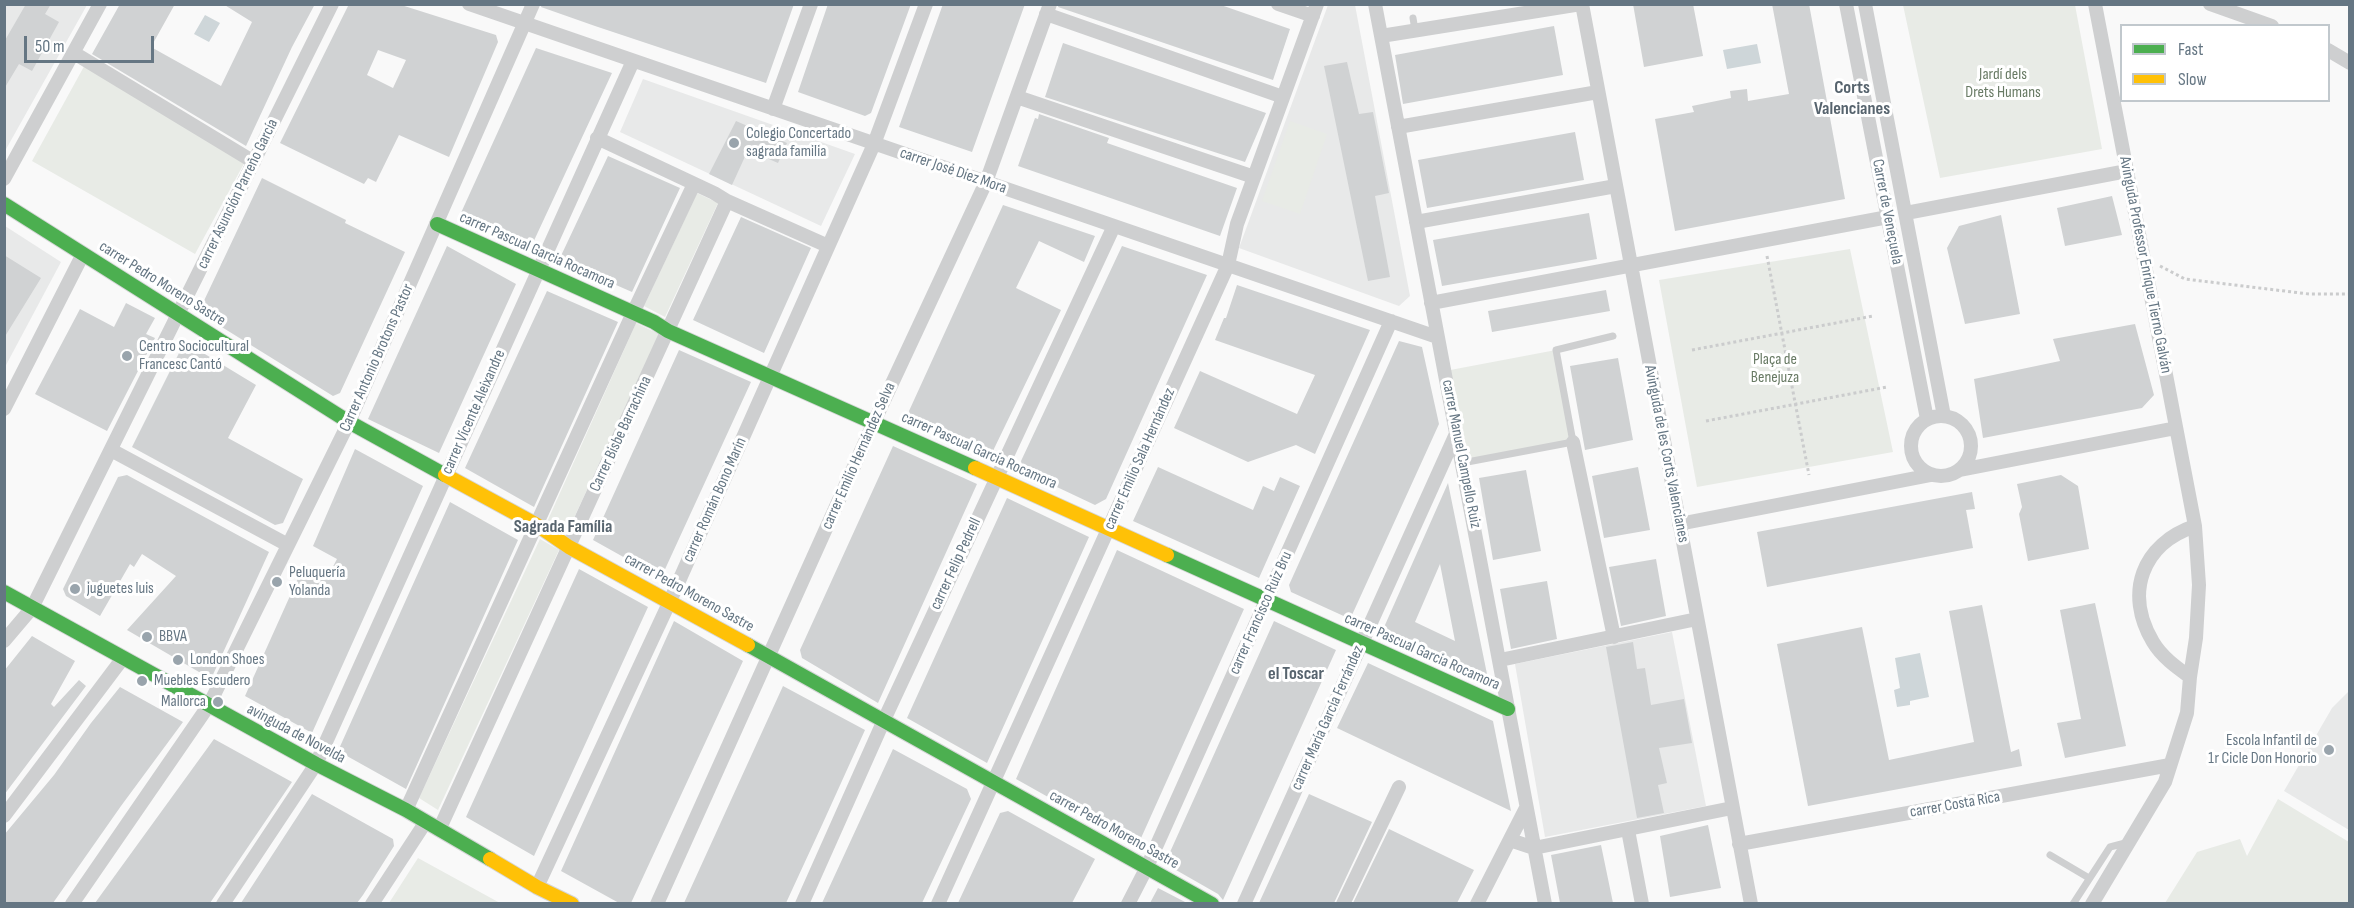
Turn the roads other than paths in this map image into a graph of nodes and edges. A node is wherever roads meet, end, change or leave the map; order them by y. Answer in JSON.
{"nodes":[{"id":1,"x":100,"y":4,"type":"edge"},
{"id":2,"x":332,"y":4,"type":"edge"},
{"id":3,"x":469,"y":4,"type":"edge"},
{"id":4,"x":533,"y":4,"type":"edge"},
{"id":5,"x":811,"y":4,"type":"edge"},
{"id":6,"x":926,"y":4,"type":"edge"},
{"id":7,"x":1278,"y":4,"type":"edge"},
{"id":8,"x":1375,"y":4,"type":"edge"},
{"id":9,"x":1582,"y":4,"type":"edge"},
{"id":10,"x":1846,"y":4,"type":"edge"},
{"id":11,"x":1865,"y":4,"type":"edge"},
{"id":12,"x":2095,"y":4,"type":"edge"},
{"id":13,"x":2210,"y":4,"type":"edge"},
{"id":14,"x":1048,"y":9,"type":"edge"},
{"id":15,"x":1315,"y":10,"type":"edge"},
{"id":16,"x":526,"y":24,"type":"junction"},
{"id":17,"x":2266,"y":24,"type":"edge"},
{"id":18,"x":1381,"y":36,"type":"junction"},
{"id":19,"x":2330,"y":52,"type":"edge"},
{"id":20,"x":74,"y":53,"type":"junction"},
{"id":21,"x":633,"y":61,"type":"junction"},
{"id":22,"x":2349,"y":63,"type":"edge"},
{"id":23,"x":1598,"y":92,"type":"junction"},
{"id":24,"x":1017,"y":97,"type":"junction"},
{"id":25,"x":1283,"y":98,"type":"junction"},
{"id":26,"x":773,"y":109,"type":"junction"},
{"id":27,"x":1398,"y":126,"type":"junction"},
{"id":28,"x":597,"y":138,"type":"junction"},
{"id":29,"x":874,"y":144,"type":"junction"},
{"id":30,"x":254,"y":162,"type":"junction"},
{"id":31,"x":2127,"y":171,"type":"junction"},
{"id":32,"x":1254,"y":177,"type":"junction"},
{"id":33,"x":4,"y":179,"type":"edge"},
{"id":34,"x":986,"y":182,"type":"junction"},
{"id":35,"x":694,"y":184,"type":"junction"},
{"id":36,"x":1616,"y":186,"type":"junction"},
{"id":37,"x":727,"y":201,"type":"junction"},
{"id":38,"x":4,"y":204,"type":"edge"},
{"id":39,"x":1906,"y":213,"type":"junction"},
{"id":40,"x":1888,"y":217,"type":"junction"},
{"id":41,"x":1416,"y":222,"type":"junction"},
{"id":42,"x":437,"y":224,"type":"junction"},
{"id":43,"x":1114,"y":226,"type":"junction"},
{"id":44,"x":828,"y":246,"type":"junction"},
{"id":45,"x":83,"y":254,"type":"junction"},
{"id":46,"x":1228,"y":265,"type":"junction"},
{"id":47,"x":1631,"y":265,"type":"junction"},
{"id":48,"x":538,"y":270,"type":"junction"},
{"id":49,"x":1431,"y":303,"type":"junction"},
{"id":50,"x":633,"y":313,"type":"junction"},
{"id":51,"x":179,"y":314,"type":"junction"},
{"id":52,"x":1391,"y":321,"type":"junction"},
{"id":53,"x":668,"y":331,"type":"junction"},
{"id":54,"x":1613,"y":336,"type":"dead end"},
{"id":55,"x":1437,"y":337,"type":"junction"},
{"id":56,"x":770,"y":375,"type":"junction"},
{"id":57,"x":4,"y":409,"type":"edge"},
{"id":58,"x":1944,"y":416,"type":"junction"},
{"id":59,"x":1927,"y":419,"type":"junction"},
{"id":60,"x":349,"y":422,"type":"junction"},
{"id":61,"x":874,"y":422,"type":"junction"},
{"id":62,"x":2176,"y":428,"type":"junction"},
{"id":63,"x":1456,"y":434,"type":"junction"},
{"id":64,"x":1573,"y":442,"type":"junction"},
{"id":65,"x":111,"y":450,"type":"junction"},
{"id":66,"x":1462,"y":463,"type":"junction"},
{"id":67,"x":1960,"y":470,"type":"junction"},
{"id":68,"x":1931,"y":475,"type":"junction"},
{"id":69,"x":446,"y":476,"type":"junction"},
{"id":70,"x":997,"y":477,"type":"junction"},
{"id":71,"x":1679,"y":524,"type":"junction"},
{"id":72,"x":537,"y":525,"type":"junction"},
{"id":73,"x":2195,"y":526,"type":"junction"},
{"id":74,"x":1109,"y":528,"type":"junction"},
{"id":75,"x":288,"y":545,"type":"junction"},
{"id":76,"x":569,"y":547,"type":"junction"},
{"id":77,"x":4,"y":592,"type":"edge"},
{"id":78,"x":1266,"y":600,"type":"junction"},
{"id":79,"x":670,"y":601,"type":"junction"},
{"id":80,"x":32,"y":608,"type":"junction"},
{"id":81,"x":1697,"y":619,"type":"junction"},
{"id":82,"x":1614,"y":637,"type":"junction"},
{"id":83,"x":4,"y":641,"type":"edge"},
{"id":84,"x":1362,"y":643,"type":"junction"},
{"id":85,"x":769,"y":656,"type":"junction"},
{"id":86,"x":123,"y":658,"type":"junction"},
{"id":87,"x":1500,"y":660,"type":"junction"},
{"id":88,"x":2190,"y":677,"type":"junction"},
{"id":89,"x":209,"y":705,"type":"junction"},
{"id":90,"x":1508,"y":709,"type":"junction"},
{"id":91,"x":884,"y":720,"type":"junction"},
{"id":92,"x":316,"y":764,"type":"junction"},
{"id":93,"x":2170,"y":765,"type":"junction"},
{"id":94,"x":993,"y":782,"type":"junction"},
{"id":95,"x":1399,"y":788,"type":"dead end"},
{"id":96,"x":1526,"y":808,"type":"junction"},
{"id":97,"x":1732,"y":808,"type":"junction"},
{"id":98,"x":406,"y":810,"type":"junction"},
{"id":99,"x":4,"y":816,"type":"edge"},
{"id":100,"x":424,"y":823,"type":"junction"},
{"id":101,"x":439,"y":830,"type":"junction"},
{"id":102,"x":1628,"y":830,"type":"junction"},
{"id":103,"x":1510,"y":840,"type":"junction"},
{"id":104,"x":2129,"y":842,"type":"junction"},
{"id":105,"x":1739,"y":844,"type":"junction"},
{"id":106,"x":1534,"y":848,"type":"junction"},
{"id":107,"x":2050,"y":855,"type":"dead end"},
{"id":108,"x":1147,"y":867,"type":"junction"},
{"id":109,"x":2089,"y":878,"type":"junction"},
{"id":110,"x":537,"y":887,"type":"junction"},
{"id":111,"x":72,"y":903,"type":"edge"},
{"id":112,"x":223,"y":903,"type":"edge"},
{"id":113,"x":372,"y":903,"type":"edge"},
{"id":114,"x":572,"y":903,"type":"edge"},
{"id":115,"x":657,"y":903,"type":"edge"},
{"id":116,"x":801,"y":903,"type":"edge"},
{"id":117,"x":938,"y":903,"type":"edge"},
{"id":118,"x":1128,"y":903,"type":"edge"},
{"id":119,"x":1212,"y":903,"type":"edge"},
{"id":120,"x":1244,"y":903,"type":"edge"},
{"id":121,"x":1343,"y":903,"type":"edge"},
{"id":122,"x":1477,"y":903,"type":"edge"},
{"id":123,"x":1545,"y":903,"type":"edge"},
{"id":124,"x":1642,"y":903,"type":"edge"},
{"id":125,"x":1751,"y":903,"type":"edge"},
{"id":126,"x":2073,"y":903,"type":"edge"},
{"id":127,"x":2092,"y":903,"type":"edge"}],
"edges":[{"from":1,"to":20,"type":"street"},
{"from":2,"to":30,"type":"street","name":"carrer Asunción Parreño García"},
{"from":3,"to":16,"type":"street","name":"carrer José Díez Mora"},
{"from":4,"to":16,"type":"street","name":"Carrer Antonio Brotons Pastor"},
{"from":5,"to":26,"type":"street"},
{"from":6,"to":29,"type":"street","name":"carrer Román Bono Marín"},
{"from":7,"to":15,"type":"street"},
{"from":8,"to":18,"type":"street","name":"carrer Manuel Campello Ruiz"},
{"from":9,"to":18,"type":"street"},
{"from":9,"to":23,"type":"street","name":"Avinguda de les Corts Valencianes"},
{"from":10,"to":40,"type":"street","name":"Carrer de Veneçuela"},
{"from":11,"to":39,"type":"street","name":"Carrer de Veneçuela"},
{"from":12,"to":31,"type":"street","name":"Avinguda Professor Enrique Tierno Galván"},
{"from":13,"to":17,"type":"street"},
{"from":14,"to":24,"type":"street","name":"carrer Emilio Hernández Selva"},
{"from":14,"to":25,"type":"street"},
{"from":15,"to":25,"type":"street","name":"carrer Emilio Sala Hernández"},
{"from":16,"to":21,"type":"street","name":"carrer José Díez Mora"},
{"from":16,"to":42,"type":"street","name":"Carrer Antonio Brotons Pastor"},
{"from":18,"to":27,"type":"street","name":"carrer Manuel Campello Ruiz"},
{"from":19,"to":22,"type":"street"},
{"from":20,"to":30,"type":"street"},
{"from":20,"to":33,"type":"street"},
{"from":21,"to":26,"type":"street","name":"carrer José Díez Mora"},
{"from":21,"to":28,"type":"street","name":"carrer Vicente Aleixandre"},
{"from":23,"to":27,"type":"street"},
{"from":23,"to":36,"type":"street","name":"Avinguda de les Corts Valencianes"},
{"from":24,"to":32,"type":"street"},
{"from":24,"to":34,"type":"street","name":"carrer Emilio Hernández Selva"},
{"from":25,"to":32,"type":"street","name":"carrer Emilio Sala Hernández"},
{"from":26,"to":29,"type":"street","name":"carrer José Díez Mora"},
{"from":27,"to":41,"type":"street","name":"carrer Manuel Campello Ruiz"},
{"from":28,"to":35,"type":"street"},
{"from":28,"to":48,"type":"street","name":"carrer Vicente Aleixandre"},
{"from":29,"to":34,"type":"street","name":"carrer José Díez Mora"},
{"from":29,"to":44,"type":"street","name":"carrer Román Bono Marín"},
{"from":30,"to":51,"type":"street","name":"carrer Asunción Parreño García"},
{"from":31,"to":39,"type":"street"},
{"from":31,"to":62,"type":"street","name":"Avinguda Professor Enrique Tierno Galván"},
{"from":32,"to":46,"type":"street","name":"carrer Emilio Sala Hernández"},
{"from":34,"to":43,"type":"street","name":"carrer José Díez Mora"},
{"from":34,"to":61,"type":"street","name":"carrer Emilio Hernández Selva"},
{"from":35,"to":37,"type":"street"},
{"from":35,"to":50,"type":"street"},
{"from":36,"to":41,"type":"street"},
{"from":36,"to":47,"type":"street","name":"Avinguda de les Corts Valencianes"},
{"from":37,"to":44,"type":"street"},
{"from":37,"to":53,"type":"street","name":"Carrer Bisbe Barrachina"},
{"from":38,"to":45,"type":"street","name":"carrer Pedro Moreno Sastre"},
{"from":39,"to":58,"type":"street","name":"Carrer de Veneçuela"},
{"from":40,"to":47,"type":"street"},
{"from":40,"to":59,"type":"street","name":"Carrer de Veneçuela"},
{"from":41,"to":49,"type":"street","name":"carrer Manuel Campello Ruiz"},
{"from":42,"to":48,"type":"street","name":"carrer Pascual Garcia Rocamora"},
{"from":42,"to":60,"type":"street","name":"Carrer Antonio Brotons Pastor"},
{"from":43,"to":46,"type":"street","name":"carrer José Díez Mora"},
{"from":43,"to":70,"type":"street","name":"carrer Felip Pedrell"},
{"from":44,"to":56,"type":"street","name":"carrer Román Bono Marín"},
{"from":45,"to":51,"type":"street","name":"carrer Pedro Moreno Sastre"},
{"from":45,"to":57,"type":"street"},
{"from":46,"to":52,"type":"street","name":"carrer José Díez Mora"},
{"from":46,"to":74,"type":"street","name":"carrer Emilio Sala Hernández"},
{"from":47,"to":49,"type":"street"},
{"from":47,"to":71,"type":"street","name":"Avinguda de les Corts Valencianes"},
{"from":48,"to":50,"type":"street","name":"carrer Pascual Garcia Rocamora"},
{"from":48,"to":69,"type":"street","name":"carrer Vicente Aleixandre"},
{"from":49,"to":55,"type":"street","name":"carrer Manuel Campello Ruiz"},
{"from":50,"to":53,"type":"street","name":"carrer Pascual Garcia Rocamora"},
{"from":50,"to":72,"type":"street"},
{"from":51,"to":60,"type":"street","name":"carrer Pedro Moreno Sastre"},
{"from":51,"to":65,"type":"street","name":"carrer Asunción Parreño García"},
{"from":52,"to":55,"type":"street","name":"carrer José Díez Mora"},
{"from":52,"to":78,"type":"street","name":"carrer Francisco Ruiz Bru"},
{"from":53,"to":56,"type":"street","name":"carrer Pascual Garcia Rocamora"},
{"from":53,"to":76,"type":"street","name":"Carrer Bisbe Barrachina"},
{"from":54,"to":64,"type":"lane"},
{"from":55,"to":63,"type":"street","name":"carrer Manuel Campello Ruiz"},
{"from":56,"to":61,"type":"street","name":"carrer Pascual Garcia Rocamora"},
{"from":56,"to":79,"type":"street","name":"carrer Román Bono Marín"},
{"from":58,"to":59,"type":"street"},
{"from":58,"to":67,"type":"street"},
{"from":59,"to":68,"type":"street"},
{"from":60,"to":69,"type":"street","name":"carrer Pedro Moreno Sastre"},
{"from":60,"to":75,"type":"street","name":"Carrer Antonio Brotons Pastor"},
{"from":61,"to":70,"type":"street","name":"carrer Pascual Garcia Rocamora"},
{"from":61,"to":85,"type":"street","name":"carrer Emilio Hernández Selva"},
{"from":62,"to":67,"type":"street"},
{"from":62,"to":73,"type":"street","name":"Avinguda Professor Enrique Tierno Galván"},
{"from":63,"to":66,"type":"street","name":"carrer Manuel Campello Ruiz"},
{"from":63,"to":84,"type":"street","name":"carrer María García Ferrández"},
{"from":64,"to":66,"type":"lane"},
{"from":64,"to":82,"type":"street"},
{"from":65,"to":75,"type":"street"},
{"from":65,"to":80,"type":"street","name":"carrer Asunción Parreño García"},
{"from":66,"to":87,"type":"street","name":"carrer Manuel Campello Ruiz"},
{"from":67,"to":68,"type":"street"},
{"from":68,"to":71,"type":"street"},
{"from":69,"to":72,"type":"street","name":"carrer Pedro Moreno Sastre"},
{"from":69,"to":92,"type":"street","name":"carrer Vicente Aleixandre"},
{"from":70,"to":74,"type":"street","name":"carrer Pascual Garcia Rocamora"},
{"from":70,"to":91,"type":"street","name":"carrer Felip Pedrell"},
{"from":71,"to":81,"type":"street","name":"Avinguda de les Corts Valencianes"},
{"from":72,"to":76,"type":"street","name":"carrer Pedro Moreno Sastre"},
{"from":72,"to":98,"type":"street"},
{"from":73,"to":88,"type":"street","name":"Avinguda Professor Enrique Tierno Galván"},
{"from":73,"to":88,"type":"street"},
{"from":74,"to":78,"type":"street","name":"carrer Pascual Garcia Rocamora"},
{"from":74,"to":94,"type":"street","name":"carrer Emilio Sala Hernández"},
{"from":75,"to":89,"type":"street","name":"Carrer Antonio Brotons Pastor"},
{"from":76,"to":79,"type":"street","name":"carrer Pedro Moreno Sastre"},
{"from":76,"to":101,"type":"street","name":"Carrer Bisbe Barrachina"},
{"from":77,"to":80,"type":"street","name":"avinguda de Novelda"},
{"from":78,"to":84,"type":"street","name":"carrer Pascual Garcia Rocamora"},
{"from":78,"to":108,"type":"street","name":"carrer Francisco Ruiz Bru"},
{"from":79,"to":85,"type":"street","name":"carrer Pedro Moreno Sastre"},
{"from":79,"to":110,"type":"street","name":"carrer Román Bono Marín"},
{"from":80,"to":83,"type":"street","name":"carrer Asunción Parreño García"},
{"from":80,"to":86,"type":"street","name":"avinguda de Novelda"},
{"from":81,"to":82,"type":"street"},
{"from":81,"to":97,"type":"street","name":"Avinguda de les Corts Valencianes"},
{"from":82,"to":87,"type":"street"},
{"from":84,"to":90,"type":"street","name":"carrer Pascual Garcia Rocamora"},
{"from":84,"to":120,"type":"street","name":"carrer María García Ferrández"},
{"from":85,"to":91,"type":"street","name":"carrer Pedro Moreno Sastre"},
{"from":85,"to":115,"type":"street","name":"carrer Emilio Hernández Selva"},
{"from":86,"to":89,"type":"street","name":"avinguda de Novelda"},
{"from":86,"to":99,"type":"street"},
{"from":87,"to":90,"type":"street","name":"carrer Manuel Campello Ruiz"},
{"from":88,"to":93,"type":"street","name":"Avinguda Professor Enrique Tierno Galván"},
{"from":89,"to":92,"type":"street","name":"avinguda de Novelda"},
{"from":89,"to":111,"type":"street","name":"Carrer Antonio Brotons Pastor"},
{"from":90,"to":96,"type":"street","name":"carrer Manuel Campello Ruiz"},
{"from":91,"to":94,"type":"street","name":"carrer Pedro Moreno Sastre"},
{"from":91,"to":116,"type":"street","name":"carrer Felip Pedrell"},
{"from":92,"to":98,"type":"street","name":"avinguda de Novelda"},
{"from":92,"to":112,"type":"street","name":"carrer Vicente Aleixandre"},
{"from":93,"to":104,"type":"street","name":"Avinguda Professor Enrique Tierno Galván"},
{"from":93,"to":105,"type":"street","name":"carrer Costa Rica"},
{"from":94,"to":108,"type":"street","name":"carrer Pedro Moreno Sastre"},
{"from":94,"to":117,"type":"street","name":"carrer Emilio Sala Hernández"},
{"from":95,"to":121,"type":"street"},
{"from":96,"to":103,"type":"street"},
{"from":96,"to":106,"type":"street","name":"carrer Manuel Campello Ruiz"},
{"from":97,"to":102,"type":"street"},
{"from":97,"to":105,"type":"street","name":"Avinguda de les Corts Valencianes"},
{"from":98,"to":100,"type":"street","name":"avinguda de Novelda"},
{"from":100,"to":101,"type":"street","name":"avinguda de Novelda"},
{"from":100,"to":113,"type":"street"},
{"from":101,"to":110,"type":"street","name":"avinguda de Novelda"},
{"from":102,"to":106,"type":"street"},
{"from":102,"to":124,"type":"street"},
{"from":103,"to":106,"type":"street"},
{"from":103,"to":122,"type":"street"},
{"from":104,"to":109,"type":"lane"},
{"from":104,"to":127,"type":"street","name":"Avinguda Professor Enrique Tierno Galván"},
{"from":105,"to":125,"type":"street","name":"Avinguda de les Corts Valencianes"},
{"from":106,"to":123,"type":"street","name":"carrer Manuel Campello Ruiz"},
{"from":107,"to":109,"type":"lane"},
{"from":108,"to":118,"type":"street","name":"carrer Francisco Ruiz Bru"},
{"from":108,"to":119,"type":"street","name":"carrer Pedro Moreno Sastre"},
{"from":109,"to":126,"type":"lane"},
{"from":110,"to":114,"type":"street","name":"avinguda de Novelda"}]}
